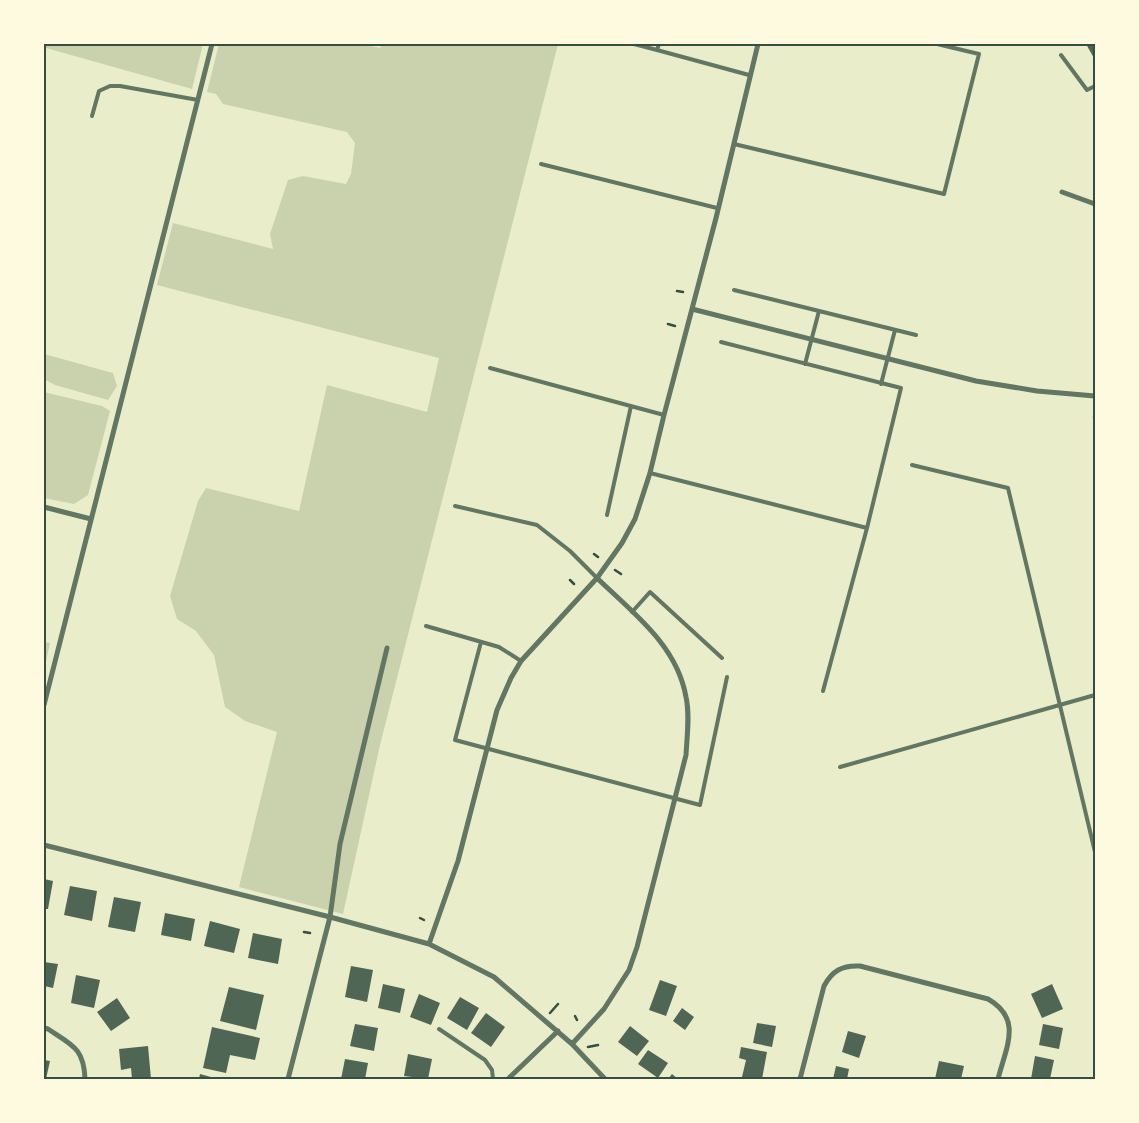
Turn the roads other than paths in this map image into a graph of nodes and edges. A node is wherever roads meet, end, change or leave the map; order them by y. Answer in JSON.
{"nodes":[{"id":1,"x":212,"y":44,"type":"edge"},
{"id":2,"x":634,"y":44,"type":"edge"},
{"id":3,"x":659,"y":44,"type":"edge"},
{"id":4,"x":758,"y":44,"type":"edge"},
{"id":5,"x":937,"y":44,"type":"edge"},
{"id":6,"x":658,"y":50,"type":"junction"},
{"id":7,"x":1061,"y":55,"type":"dead end"},
{"id":8,"x":749,"y":75,"type":"junction"},
{"id":9,"x":1095,"y":86,"type":"edge"},
{"id":10,"x":198,"y":100,"type":"junction"},
{"id":11,"x":92,"y":116,"type":"dead end"},
{"id":12,"x":734,"y":144,"type":"junction"},
{"id":13,"x":541,"y":164,"type":"dead end"},
{"id":14,"x":1062,"y":192,"type":"dead end"},
{"id":15,"x":1095,"y":204,"type":"edge"},
{"id":16,"x":717,"y":208,"type":"junction"},
{"id":17,"x":734,"y":290,"type":"dead end"},
{"id":18,"x":692,"y":309,"type":"junction"},
{"id":19,"x":819,"y":311,"type":"junction"},
{"id":20,"x":895,"y":330,"type":"junction"},
{"id":21,"x":916,"y":335,"type":"dead end"},
{"id":22,"x":812,"y":339,"type":"junction"},
{"id":23,"x":721,"y":342,"type":"dead end"},
{"id":24,"x":887,"y":359,"type":"junction"},
{"id":25,"x":805,"y":364,"type":"junction"},
{"id":26,"x":490,"y":368,"type":"dead end"},
{"id":27,"x":881,"y":384,"type":"junction"},
{"id":28,"x":1095,"y":396,"type":"edge"},
{"id":29,"x":631,"y":406,"type":"junction"},
{"id":30,"x":664,"y":415,"type":"junction"},
{"id":31,"x":912,"y":465,"type":"dead end"},
{"id":32,"x":650,"y":473,"type":"junction"},
{"id":33,"x":44,"y":506,"type":"edge"},
{"id":34,"x":455,"y":506,"type":"dead end"},
{"id":35,"x":607,"y":515,"type":"dead end"},
{"id":36,"x":91,"y":519,"type":"junction"},
{"id":37,"x":867,"y":528,"type":"junction"},
{"id":38,"x":597,"y":578,"type":"junction"},
{"id":39,"x":632,"y":612,"type":"junction"},
{"id":40,"x":426,"y":626,"type":"dead end"},
{"id":41,"x":480,"y":642,"type":"junction"},
{"id":42,"x":386,"y":648,"type":"dead end"},
{"id":43,"x":722,"y":658,"type":"dead end"},
{"id":44,"x":521,"y":661,"type":"junction"},
{"id":45,"x":726,"y":677,"type":"dead end"},
{"id":46,"x":823,"y":691,"type":"dead end"},
{"id":47,"x":1095,"y":695,"type":"edge"},
{"id":48,"x":44,"y":705,"type":"edge"},
{"id":49,"x":1060,"y":705,"type":"junction"},
{"id":50,"x":486,"y":749,"type":"junction"},
{"id":51,"x":840,"y":767,"type":"dead end"},
{"id":52,"x":675,"y":798,"type":"junction"},
{"id":53,"x":44,"y":845,"type":"edge"},
{"id":54,"x":1095,"y":852,"type":"edge"},
{"id":55,"x":330,"y":917,"type":"junction"},
{"id":56,"x":429,"y":944,"type":"junction"},
{"id":57,"x":44,"y":1028,"type":"edge"},
{"id":58,"x":439,"y":1029,"type":"dead end"},
{"id":59,"x":558,"y":1031,"type":"junction"},
{"id":60,"x":572,"y":1044,"type":"junction"},
{"id":61,"x":85,"y":1079,"type":"edge"},
{"id":62,"x":288,"y":1079,"type":"edge"},
{"id":63,"x":493,"y":1079,"type":"edge"},
{"id":64,"x":508,"y":1079,"type":"edge"},
{"id":65,"x":605,"y":1079,"type":"edge"},
{"id":66,"x":800,"y":1079,"type":"edge"},
{"id":67,"x":998,"y":1079,"type":"edge"}],
"edges":[{"from":1,"to":10,"type":"street"},
{"from":2,"to":6,"type":"lane"},
{"from":3,"to":6,"type":"lane"},
{"from":4,"to":8,"type":"street"},
{"from":5,"to":12,"type":"lane"},
{"from":6,"to":8,"type":"lane"},
{"from":7,"to":9,"type":"lane"},
{"from":8,"to":12,"type":"street"},
{"from":10,"to":11,"type":"lane"},
{"from":10,"to":36,"type":"street"},
{"from":12,"to":16,"type":"street"},
{"from":13,"to":16,"type":"lane"},
{"from":14,"to":15,"type":"street"},
{"from":16,"to":18,"type":"street"},
{"from":17,"to":19,"type":"lane"},
{"from":18,"to":22,"type":"street"},
{"from":18,"to":30,"type":"street"},
{"from":19,"to":20,"type":"lane"},
{"from":19,"to":22,"type":"lane"},
{"from":20,"to":21,"type":"lane"},
{"from":20,"to":24,"type":"lane"},
{"from":22,"to":24,"type":"street"},
{"from":22,"to":25,"type":"lane"},
{"from":23,"to":25,"type":"lane"},
{"from":24,"to":27,"type":"lane"},
{"from":24,"to":28,"type":"street"},
{"from":25,"to":27,"type":"lane"},
{"from":26,"to":29,"type":"lane"},
{"from":27,"to":37,"type":"lane"},
{"from":29,"to":30,"type":"lane"},
{"from":29,"to":35,"type":"lane"},
{"from":30,"to":32,"type":"street"},
{"from":31,"to":49,"type":"lane"},
{"from":32,"to":37,"type":"lane"},
{"from":32,"to":38,"type":"street"},
{"from":33,"to":36,"type":"street"},
{"from":34,"to":38,"type":"lane"},
{"from":36,"to":48,"type":"street"},
{"from":37,"to":46,"type":"lane"},
{"from":38,"to":39,"type":"street"},
{"from":38,"to":44,"type":"street"},
{"from":39,"to":43,"type":"lane"},
{"from":39,"to":52,"type":"street"},
{"from":40,"to":41,"type":"lane"},
{"from":41,"to":44,"type":"lane"},
{"from":41,"to":50,"type":"lane"},
{"from":42,"to":55,"type":"street"},
{"from":44,"to":50,"type":"street"},
{"from":45,"to":52,"type":"lane"},
{"from":47,"to":49,"type":"lane"},
{"from":49,"to":51,"type":"lane"},
{"from":49,"to":54,"type":"lane"},
{"from":50,"to":52,"type":"lane"},
{"from":50,"to":56,"type":"street"},
{"from":52,"to":60,"type":"street"},
{"from":53,"to":55,"type":"street"},
{"from":55,"to":56,"type":"street"},
{"from":55,"to":62,"type":"street"},
{"from":56,"to":59,"type":"street"},
{"from":57,"to":61,"type":"street"},
{"from":58,"to":63,"type":"lane"},
{"from":59,"to":60,"type":"street"},
{"from":59,"to":64,"type":"street"},
{"from":60,"to":65,"type":"street"},
{"from":66,"to":67,"type":"street"}]}
